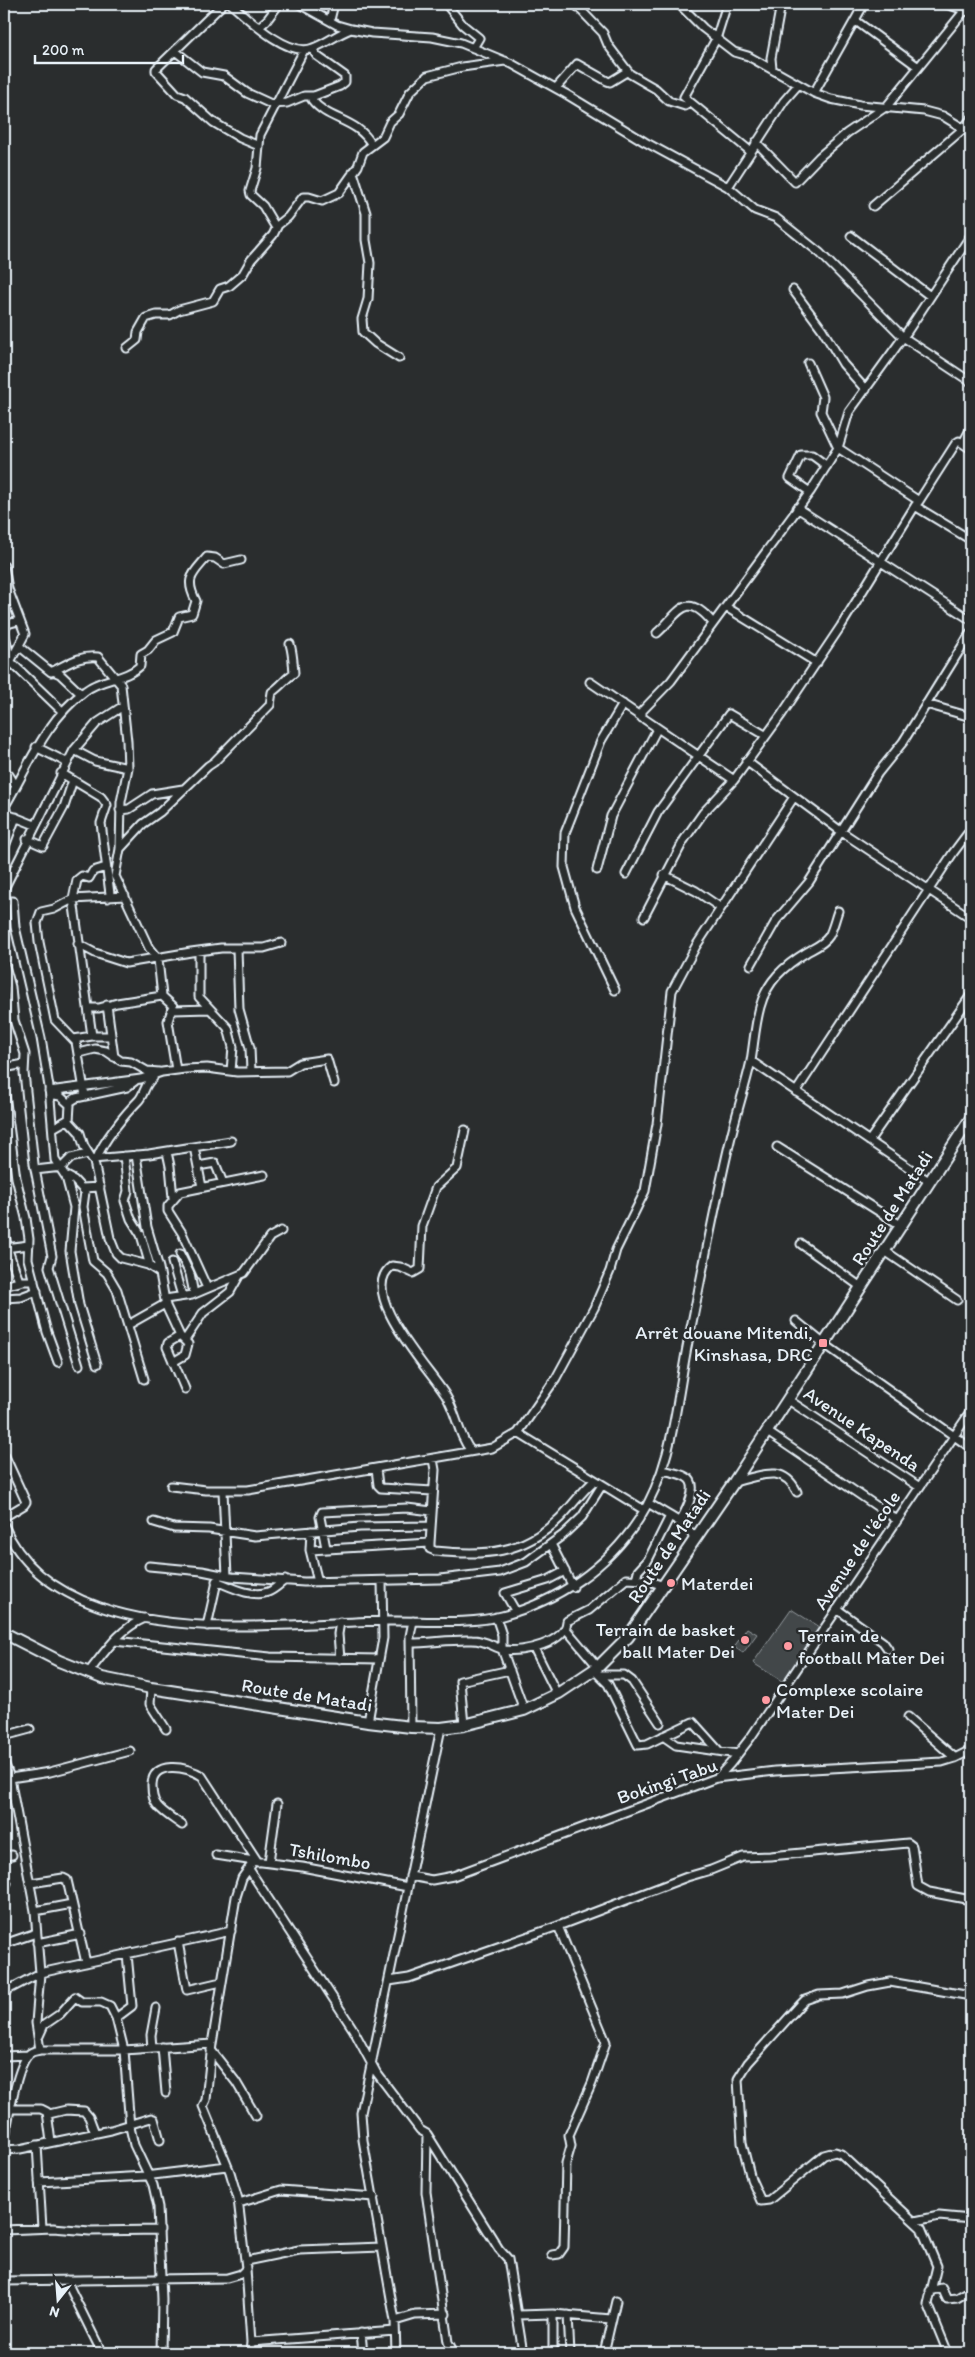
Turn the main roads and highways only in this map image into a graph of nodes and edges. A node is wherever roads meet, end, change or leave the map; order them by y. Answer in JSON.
{"nodes":[{"id":1,"x":970,"y":1124,"type":"edge"},
{"id":2,"x":4,"y":1633,"type":"edge"}],
"edges":[{"from":1,"to":2,"type":"highway","name":"Route de Matadi"}]}
